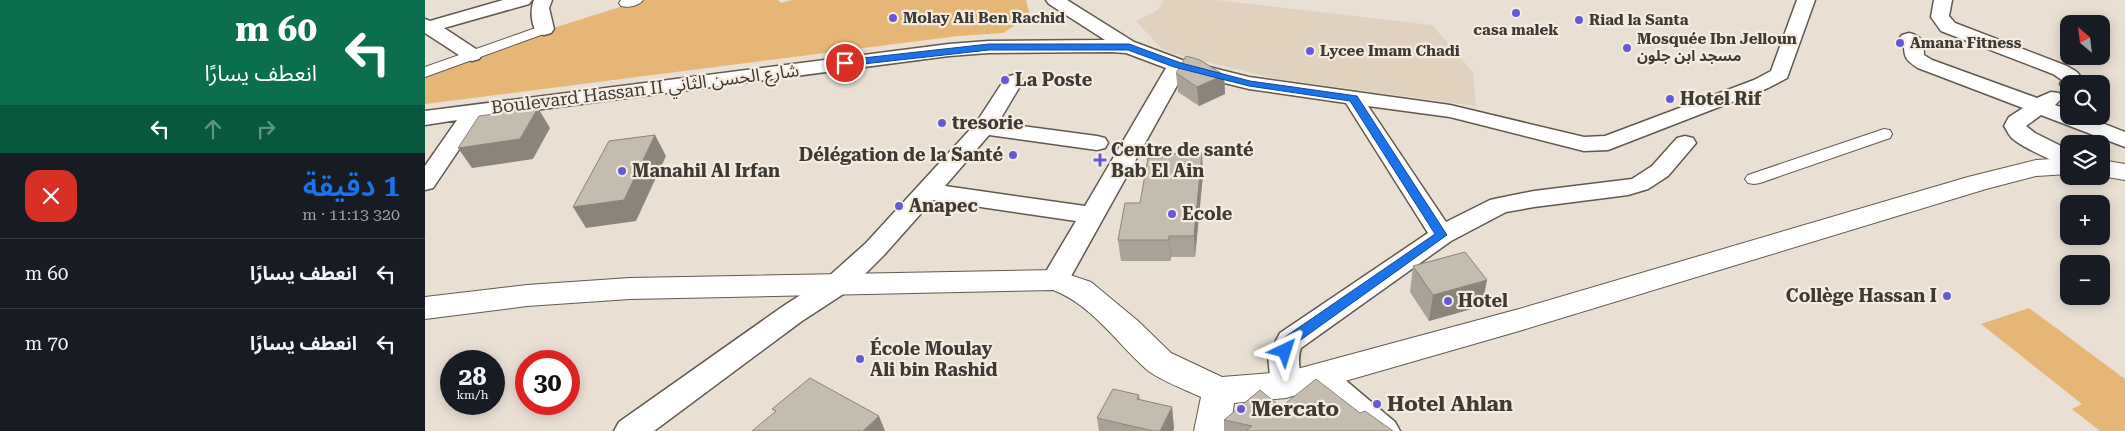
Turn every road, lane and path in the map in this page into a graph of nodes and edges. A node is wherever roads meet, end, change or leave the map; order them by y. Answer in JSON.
{"nodes":[{"id":1,"x":523,"y":0,"type":"edge"},
{"id":2,"x":543,"y":0,"type":"edge"},
{"id":3,"x":1055,"y":0,"type":"edge"},
{"id":4,"x":1805,"y":0,"type":"edge"},
{"id":5,"x":1817,"y":0,"type":"edge"},
{"id":6,"x":1825,"y":0,"type":"edge"},
{"id":7,"x":1943,"y":0,"type":"edge"},
{"id":8,"x":426,"y":26,"type":"edge"},
{"id":9,"x":544,"y":29,"type":"joint"},
{"id":10,"x":1909,"y":39,"type":"dead end"},
{"id":11,"x":1129,"y":47,"type":"junction"},
{"id":12,"x":472,"y":55,"type":"junction"},
{"id":13,"x":1178,"y":65,"type":"junction"},
{"id":14,"x":425,"y":72,"type":"edge"},
{"id":15,"x":2068,"y":75,"type":"edge"},
{"id":16,"x":1013,"y":81,"type":"dead end"},
{"id":17,"x":2060,"y":91,"type":"edge"},
{"id":18,"x":1354,"y":98,"type":"junction"},
{"id":19,"x":2041,"y":105,"type":"junction"},
{"id":20,"x":474,"y":111,"type":"junction"},
{"id":21,"x":425,"y":118,"type":"edge"},
{"id":22,"x":984,"y":128,"type":"junction"},
{"id":23,"x":1885,"y":134,"type":"dead end"},
{"id":24,"x":2125,"y":140,"type":"edge"},
{"id":25,"x":1097,"y":143,"type":"dead end"},
{"id":26,"x":1685,"y":143,"type":"dead end"},
{"id":27,"x":2060,"y":155,"type":"edge"},
{"id":28,"x":2060,"y":167,"type":"edge"},
{"id":29,"x":2110,"y":170,"type":"edge"},
{"id":30,"x":2125,"y":172,"type":"edge"},
{"id":31,"x":1754,"y":179,"type":"dead end"},
{"id":32,"x":425,"y":183,"type":"edge"},
{"id":33,"x":926,"y":191,"type":"junction"},
{"id":34,"x":1093,"y":215,"type":"junction"},
{"id":35,"x":1441,"y":235,"type":"junction"},
{"id":36,"x":1055,"y":280,"type":"junction"},
{"id":37,"x":838,"y":284,"type":"junction"},
{"id":38,"x":432,"y":311,"type":"edge"},
{"id":39,"x":1320,"y":376,"type":"junction"},
{"id":40,"x":1286,"y":385,"type":"junction"},
{"id":41,"x":1219,"y":391,"type":"junction"},
{"id":42,"x":630,"y":431,"type":"edge"},
{"id":43,"x":1212,"y":431,"type":"edge"},
{"id":44,"x":1384,"y":431,"type":"edge"}],
"edges":[{"from":1,"to":8,"type":"street"},
{"from":2,"to":9,"type":"street"},
{"from":3,"to":11,"type":"street"},
{"from":4,"to":18,"type":"street","name":"Boulevard Hassan II شارع الحسن الثاني"},
{"from":5,"to":6,"type":"street"},
{"from":7,"to":15,"type":"street"},
{"from":8,"to":12,"type":"street"},
{"from":9,"to":12,"type":"street"},
{"from":10,"to":19,"type":"street"},
{"from":11,"to":13,"type":"street","name":"Boulevard Hassan II شارع الحسن الثاني"},
{"from":11,"to":20,"type":"street","name":"Boulevard Hassan II شارع الحسن الثاني"},
{"from":12,"to":14,"type":"street"},
{"from":13,"to":18,"type":"street","name":"Boulevard Hassan II شارع الحسن الثاني"},
{"from":13,"to":34,"type":"street"},
{"from":16,"to":22,"type":"street"},
{"from":17,"to":19,"type":"street"},
{"from":18,"to":35,"type":"street"},
{"from":19,"to":24,"type":"street"},
{"from":19,"to":27,"type":"street"},
{"from":20,"to":21,"type":"street","name":"Boulevard Hassan II شارع الحسن الثاني"},
{"from":20,"to":32,"type":"street"},
{"from":22,"to":25,"type":"street"},
{"from":22,"to":33,"type":"street"},
{"from":23,"to":31,"type":"street"},
{"from":26,"to":35,"type":"street"},
{"from":28,"to":39,"type":"street"},
{"from":29,"to":30,"type":"street"},
{"from":33,"to":34,"type":"street"},
{"from":33,"to":37,"type":"street"},
{"from":34,"to":36,"type":"street"},
{"from":35,"to":40,"type":"street"},
{"from":36,"to":37,"type":"street"},
{"from":36,"to":41,"type":"street"},
{"from":37,"to":38,"type":"street"},
{"from":37,"to":42,"type":"street"},
{"from":39,"to":40,"type":"street"},
{"from":39,"to":44,"type":"street"},
{"from":40,"to":41,"type":"street"},
{"from":41,"to":43,"type":"street"}]}
